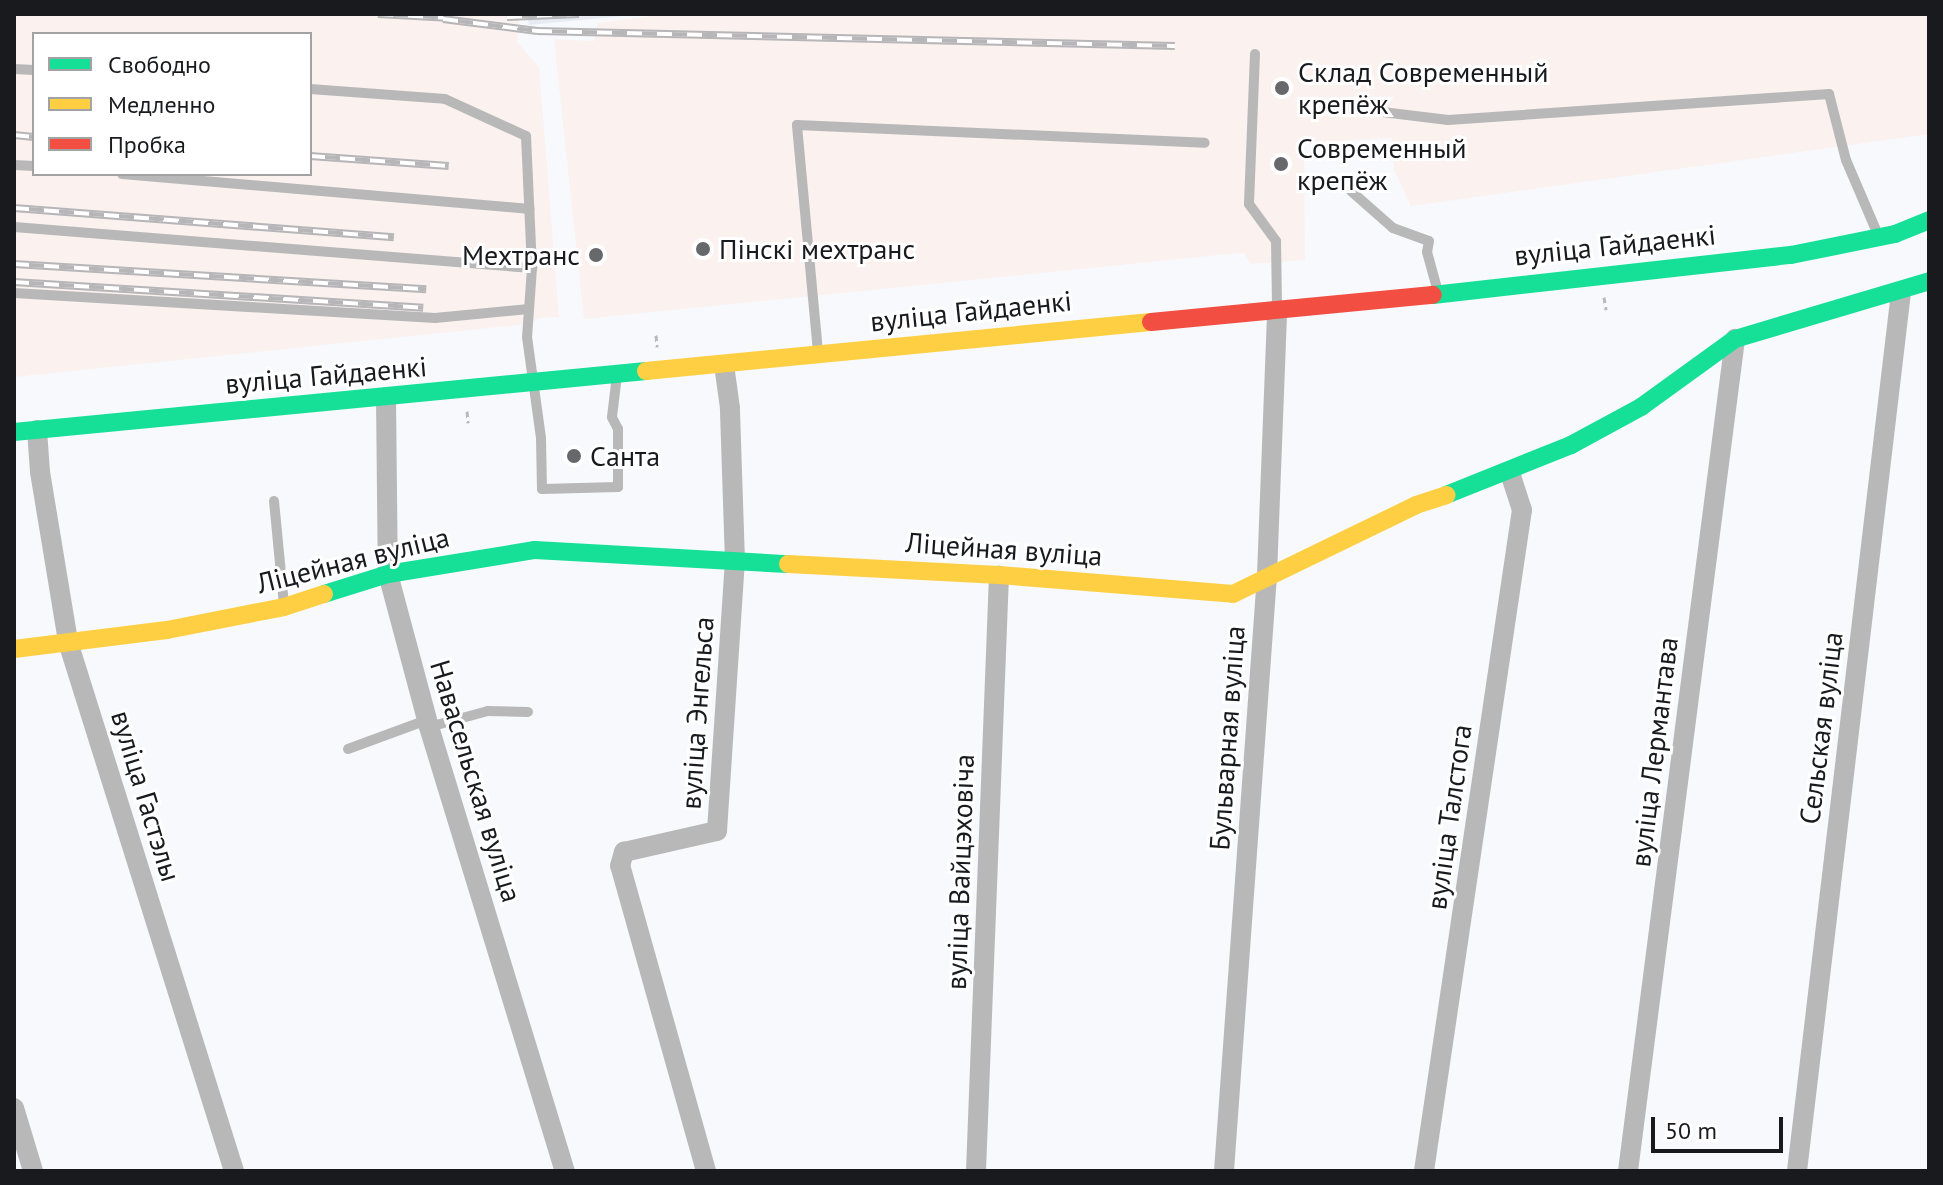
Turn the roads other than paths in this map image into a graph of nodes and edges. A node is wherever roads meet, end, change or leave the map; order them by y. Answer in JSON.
{"nodes":[{"id":1,"x":1255,"y":54,"type":"dead end"},
{"id":2,"x":312,"y":89,"type":"edge"},
{"id":3,"x":1333,"y":106,"type":"dead end"},
{"id":4,"x":1205,"y":143,"type":"dead end"},
{"id":5,"x":145,"y":176,"type":"edge"},
{"id":6,"x":1351,"y":191,"type":"dead end"},
{"id":7,"x":530,"y":209,"type":"junction"},
{"id":8,"x":1929,"y":220,"type":"edge"},
{"id":9,"x":14,"y":227,"type":"edge"},
{"id":10,"x":1879,"y":237,"type":"junction"},
{"id":11,"x":532,"y":268,"type":"junction"},
{"id":12,"x":1929,"y":281,"type":"edge"},
{"id":13,"x":1901,"y":292,"type":"junction"},
{"id":14,"x":14,"y":293,"type":"edge"},
{"id":15,"x":1438,"y":294,"type":"junction"},
{"id":16,"x":529,"y":309,"type":"junction"},
{"id":17,"x":1277,"y":309,"type":"junction"},
{"id":18,"x":1735,"y":339,"type":"junction"},
{"id":19,"x":819,"y":354,"type":"junction"},
{"id":20,"x":724,"y":365,"type":"junction"},
{"id":21,"x":617,"y":375,"type":"junction"},
{"id":22,"x":531,"y":383,"type":"junction"},
{"id":23,"x":386,"y":397,"type":"junction"},
{"id":24,"x":37,"y":430,"type":"junction"},
{"id":25,"x":14,"y":432,"type":"edge"},
{"id":26,"x":1510,"y":472,"type":"junction"},
{"id":27,"x":274,"y":501,"type":"dead end"},
{"id":28,"x":735,"y":562,"type":"junction"},
{"id":29,"x":388,"y":574,"type":"junction"},
{"id":30,"x":999,"y":575,"type":"junction"},
{"id":31,"x":1267,"y":575,"type":"junction"},
{"id":32,"x":284,"y":607,"type":"junction"},
{"id":33,"x":68,"y":642,"type":"junction"},
{"id":34,"x":14,"y":649,"type":"edge"},
{"id":35,"x":528,"y":712,"type":"dead end"},
{"id":36,"x":428,"y":723,"type":"junction"},
{"id":37,"x":348,"y":749,"type":"dead end"},
{"id":38,"x":14,"y":1108,"type":"edge"},
{"id":39,"x":33,"y":1171,"type":"edge"},
{"id":40,"x":234,"y":1171,"type":"edge"},
{"id":41,"x":565,"y":1171,"type":"edge"},
{"id":42,"x":706,"y":1171,"type":"edge"},
{"id":43,"x":976,"y":1171,"type":"edge"},
{"id":44,"x":1224,"y":1171,"type":"edge"},
{"id":45,"x":1424,"y":1171,"type":"edge"},
{"id":46,"x":1628,"y":1171,"type":"edge"},
{"id":47,"x":1797,"y":1171,"type":"edge"}],
"edges":[{"from":1,"to":17,"type":"lane"},
{"from":2,"to":7,"type":"lane"},
{"from":3,"to":10,"type":"lane"},
{"from":4,"to":19,"type":"lane"},
{"from":5,"to":7,"type":"lane"},
{"from":6,"to":15,"type":"lane"},
{"from":7,"to":11,"type":"lane"},
{"from":8,"to":10,"type":"street","name":"вуліца Гайдаенкі"},
{"from":9,"to":11,"type":"lane"},
{"from":10,"to":15,"type":"street","name":"вуліца Гайдаенкі"},
{"from":11,"to":16,"type":"lane"},
{"from":12,"to":13,"type":"street","name":"Ліцейная вуліца"},
{"from":13,"to":18,"type":"street","name":"Ліцейная вуліца"},
{"from":13,"to":47,"type":"street","name":"Сельская вуліца"},
{"from":14,"to":16,"type":"lane"},
{"from":15,"to":17,"type":"street","name":"вуліца Гайдаенкі"},
{"from":16,"to":22,"type":"lane"},
{"from":17,"to":19,"type":"street","name":"вуліца Гайдаенкі"},
{"from":17,"to":31,"type":"street","name":"Бульварная вуліца"},
{"from":18,"to":26,"type":"street","name":"Ліцейная вуліца"},
{"from":18,"to":46,"type":"street","name":"вуліца Лермантава"},
{"from":19,"to":20,"type":"street","name":"вуліца Гайдаенкі"},
{"from":20,"to":21,"type":"street","name":"вуліца Гайдаенкі"},
{"from":20,"to":28,"type":"street","name":"вуліца Энгельса"},
{"from":21,"to":22,"type":"street","name":"вуліца Гайдаенкі"},
{"from":21,"to":22,"type":"lane"},
{"from":22,"to":23,"type":"street","name":"вуліца Гайдаенкі"},
{"from":23,"to":24,"type":"street","name":"вуліца Гайдаенкі"},
{"from":23,"to":29,"type":"street","name":"Навасельская вуліца"},
{"from":24,"to":25,"type":"street","name":"вуліца Гайдаенкі"},
{"from":24,"to":33,"type":"street","name":"вуліца Гастэлы"},
{"from":26,"to":31,"type":"street","name":"Ліцейная вуліца"},
{"from":26,"to":45,"type":"street","name":"вуліца Талстога"},
{"from":27,"to":32,"type":"lane"},
{"from":28,"to":29,"type":"street","name":"Ліцейная вуліца"},
{"from":28,"to":30,"type":"street","name":"Ліцейная вуліца"},
{"from":28,"to":42,"type":"street","name":"вуліца Энгельса"},
{"from":29,"to":32,"type":"street","name":"Ліцейная вуліца"},
{"from":29,"to":36,"type":"street","name":"Навасельская вуліца"},
{"from":30,"to":31,"type":"street","name":"Ліцейная вуліца"},
{"from":30,"to":43,"type":"street","name":"вуліца Вайцэховіча"},
{"from":31,"to":44,"type":"street","name":"Бульварная вуліца"},
{"from":32,"to":33,"type":"street","name":"Ліцейная вуліца"},
{"from":33,"to":34,"type":"street","name":"Ліцейная вуліца"},
{"from":33,"to":40,"type":"street","name":"вуліца Гастэлы"},
{"from":35,"to":36,"type":"lane"},
{"from":36,"to":37,"type":"lane"},
{"from":36,"to":41,"type":"street","name":"Навасельская вуліца"},
{"from":38,"to":39,"type":"street"}]}
